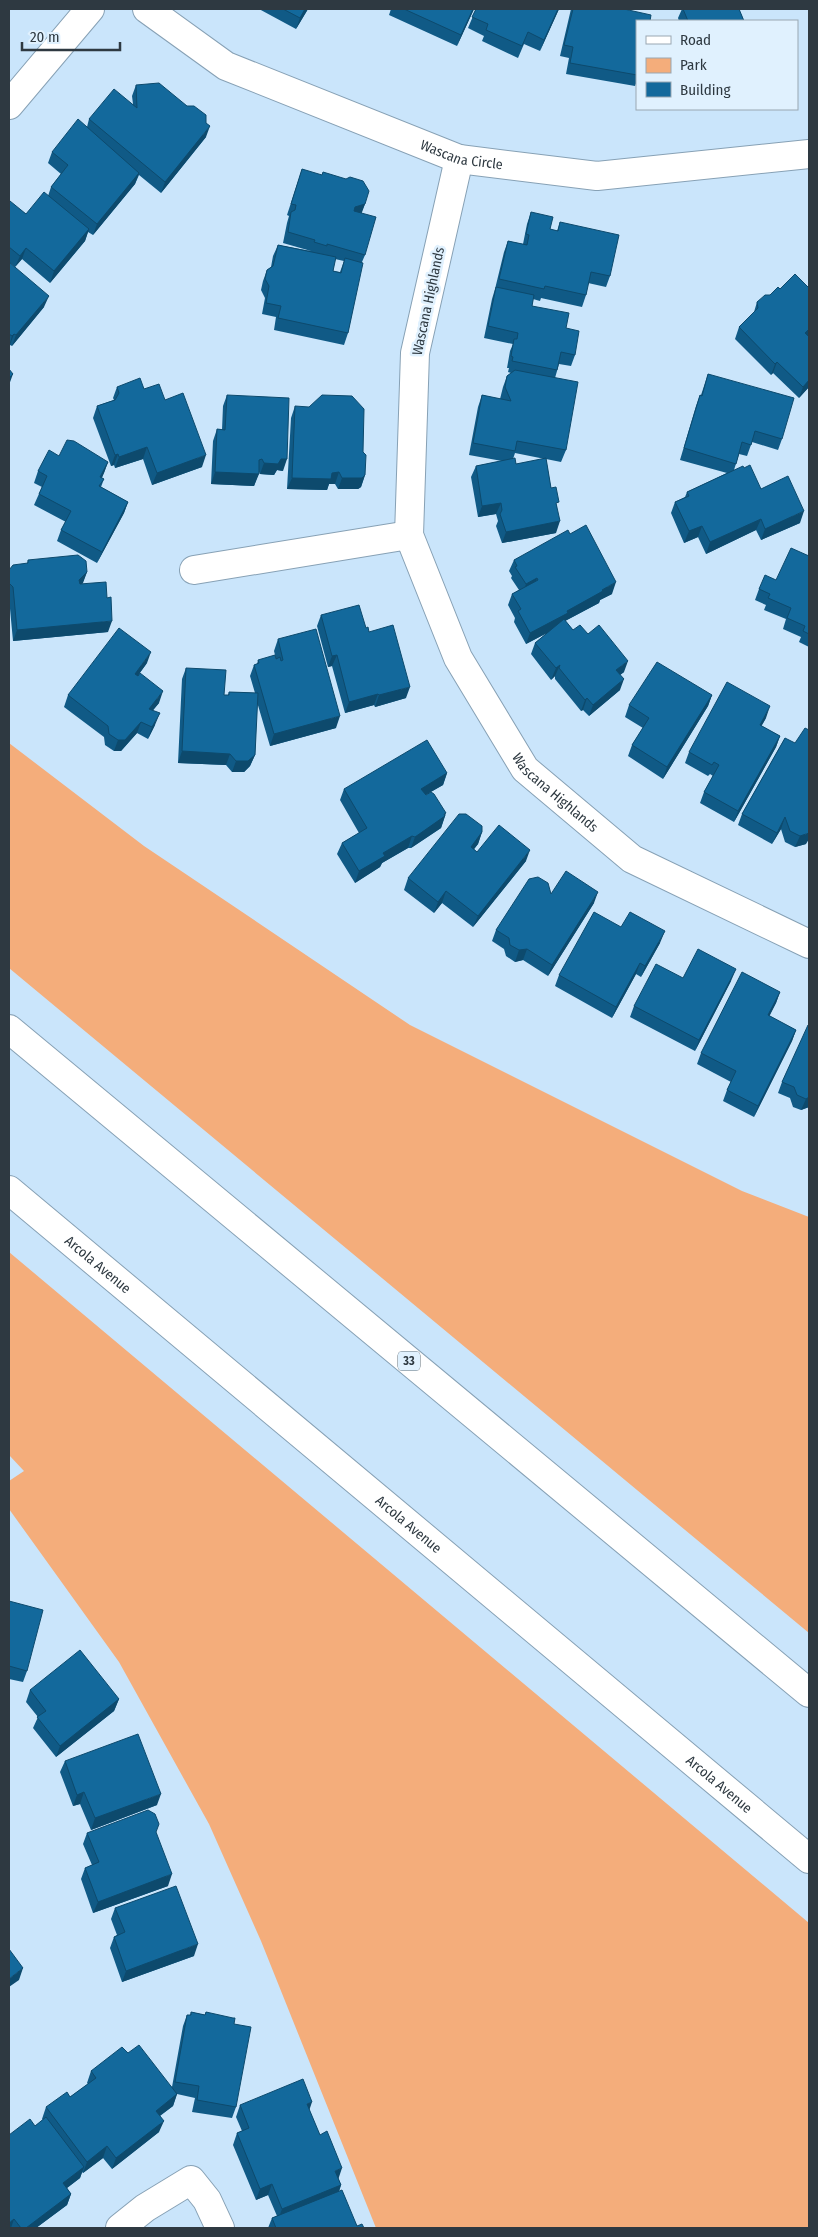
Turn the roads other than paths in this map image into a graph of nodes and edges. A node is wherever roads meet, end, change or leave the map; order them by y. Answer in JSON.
{"nodes":[{"id":1,"x":90,"y":9,"type":"edge"},
{"id":2,"x":147,"y":9,"type":"edge"},
{"id":3,"x":9,"y":105,"type":"edge"},
{"id":4,"x":809,"y":154,"type":"edge"},
{"id":5,"x":459,"y":160,"type":"junction"},
{"id":6,"x":409,"y":535,"type":"junction"},
{"id":7,"x":194,"y":570,"type":"dead end"},
{"id":8,"x":809,"y":944,"type":"edge"},
{"id":9,"x":9,"y":1030,"type":"edge"},
{"id":10,"x":9,"y":1190,"type":"edge"},
{"id":11,"x":809,"y":1693,"type":"edge"},
{"id":12,"x":809,"y":1858,"type":"edge"},
{"id":13,"x":120,"y":2228,"type":"edge"},
{"id":14,"x":220,"y":2228,"type":"edge"}],
"edges":[{"from":1,"to":3,"type":"street"},
{"from":2,"to":5,"type":"street","name":"Wascana Circle"},
{"from":4,"to":5,"type":"street","name":"Wascana Circle"},
{"from":5,"to":6,"type":"street","name":"Wascana Highlands"},
{"from":6,"to":7,"type":"street"},
{"from":6,"to":8,"type":"street","name":"Wascana Highlands"},
{"from":9,"to":11,"type":"street","number":"33"},
{"from":10,"to":12,"type":"street","name":"Arcola Avenue"},
{"from":13,"to":14,"type":"street"}]}
